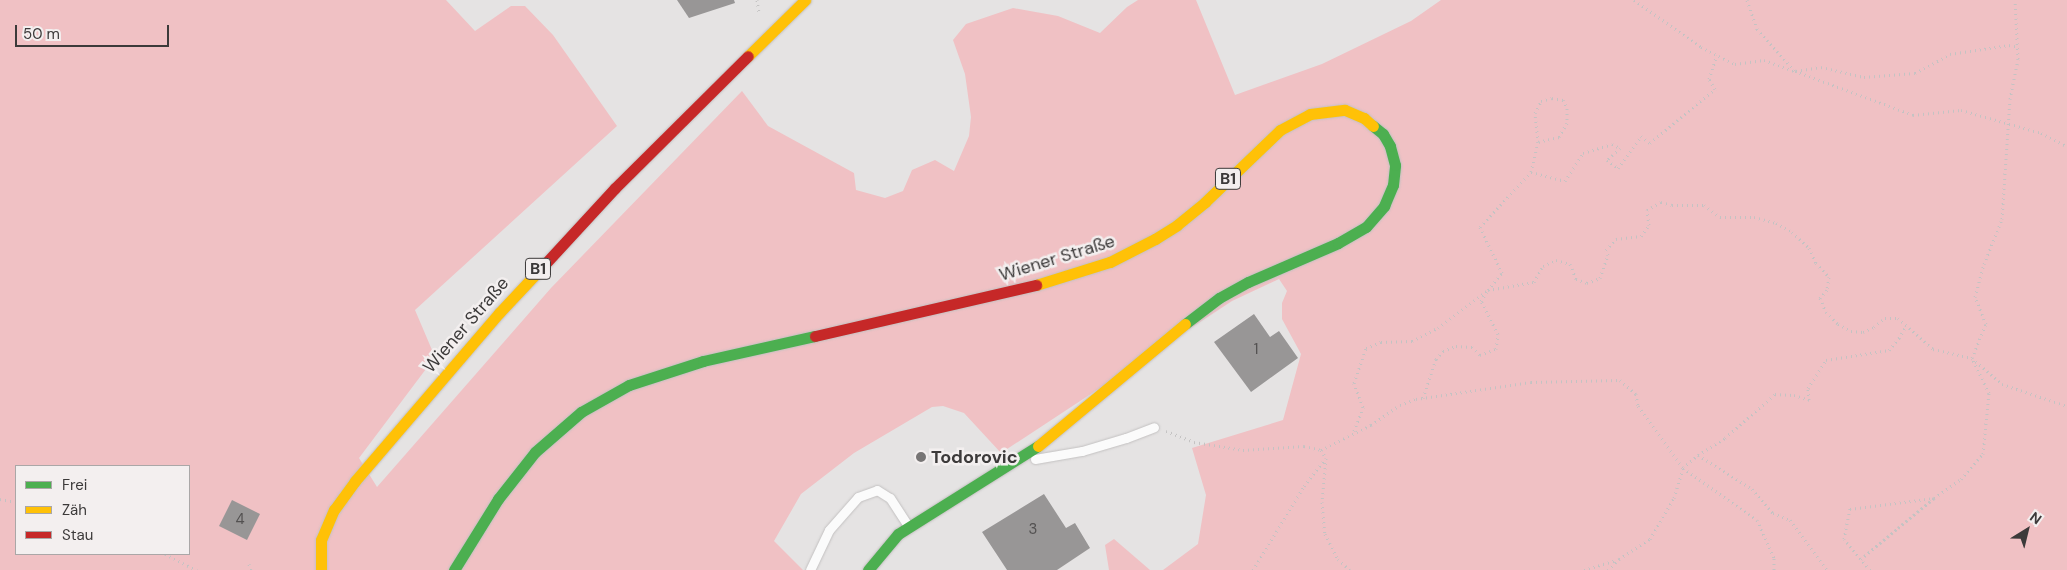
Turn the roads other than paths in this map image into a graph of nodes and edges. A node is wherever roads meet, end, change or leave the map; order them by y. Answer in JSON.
{"nodes":[{"id":1,"x":805,"y":0,"type":"edge"},
{"id":2,"x":1154,"y":427,"type":"road end"},
{"id":3,"x":1015,"y":462,"type":"junction"},
{"id":4,"x":909,"y":527,"type":"junction"},
{"id":5,"x":321,"y":570,"type":"edge"},
{"id":6,"x":454,"y":570,"type":"edge"},
{"id":7,"x":810,"y":570,"type":"edge"},
{"id":8,"x":868,"y":570,"type":"edge"}],
"edges":[{"from":1,"to":5,"type":"main road","name":"Wiener Straße","number":"B1"},
{"from":2,"to":3,"type":"lane"},
{"from":3,"to":4,"type":"main road","name":"Wiener Straße","number":"B1"},
{"from":3,"to":6,"type":"main road","name":"Wiener Straße","number":"B1"},
{"from":4,"to":7,"type":"lane"},
{"from":4,"to":8,"type":"main road","name":"Wiener Straße","number":"B1"}]}
